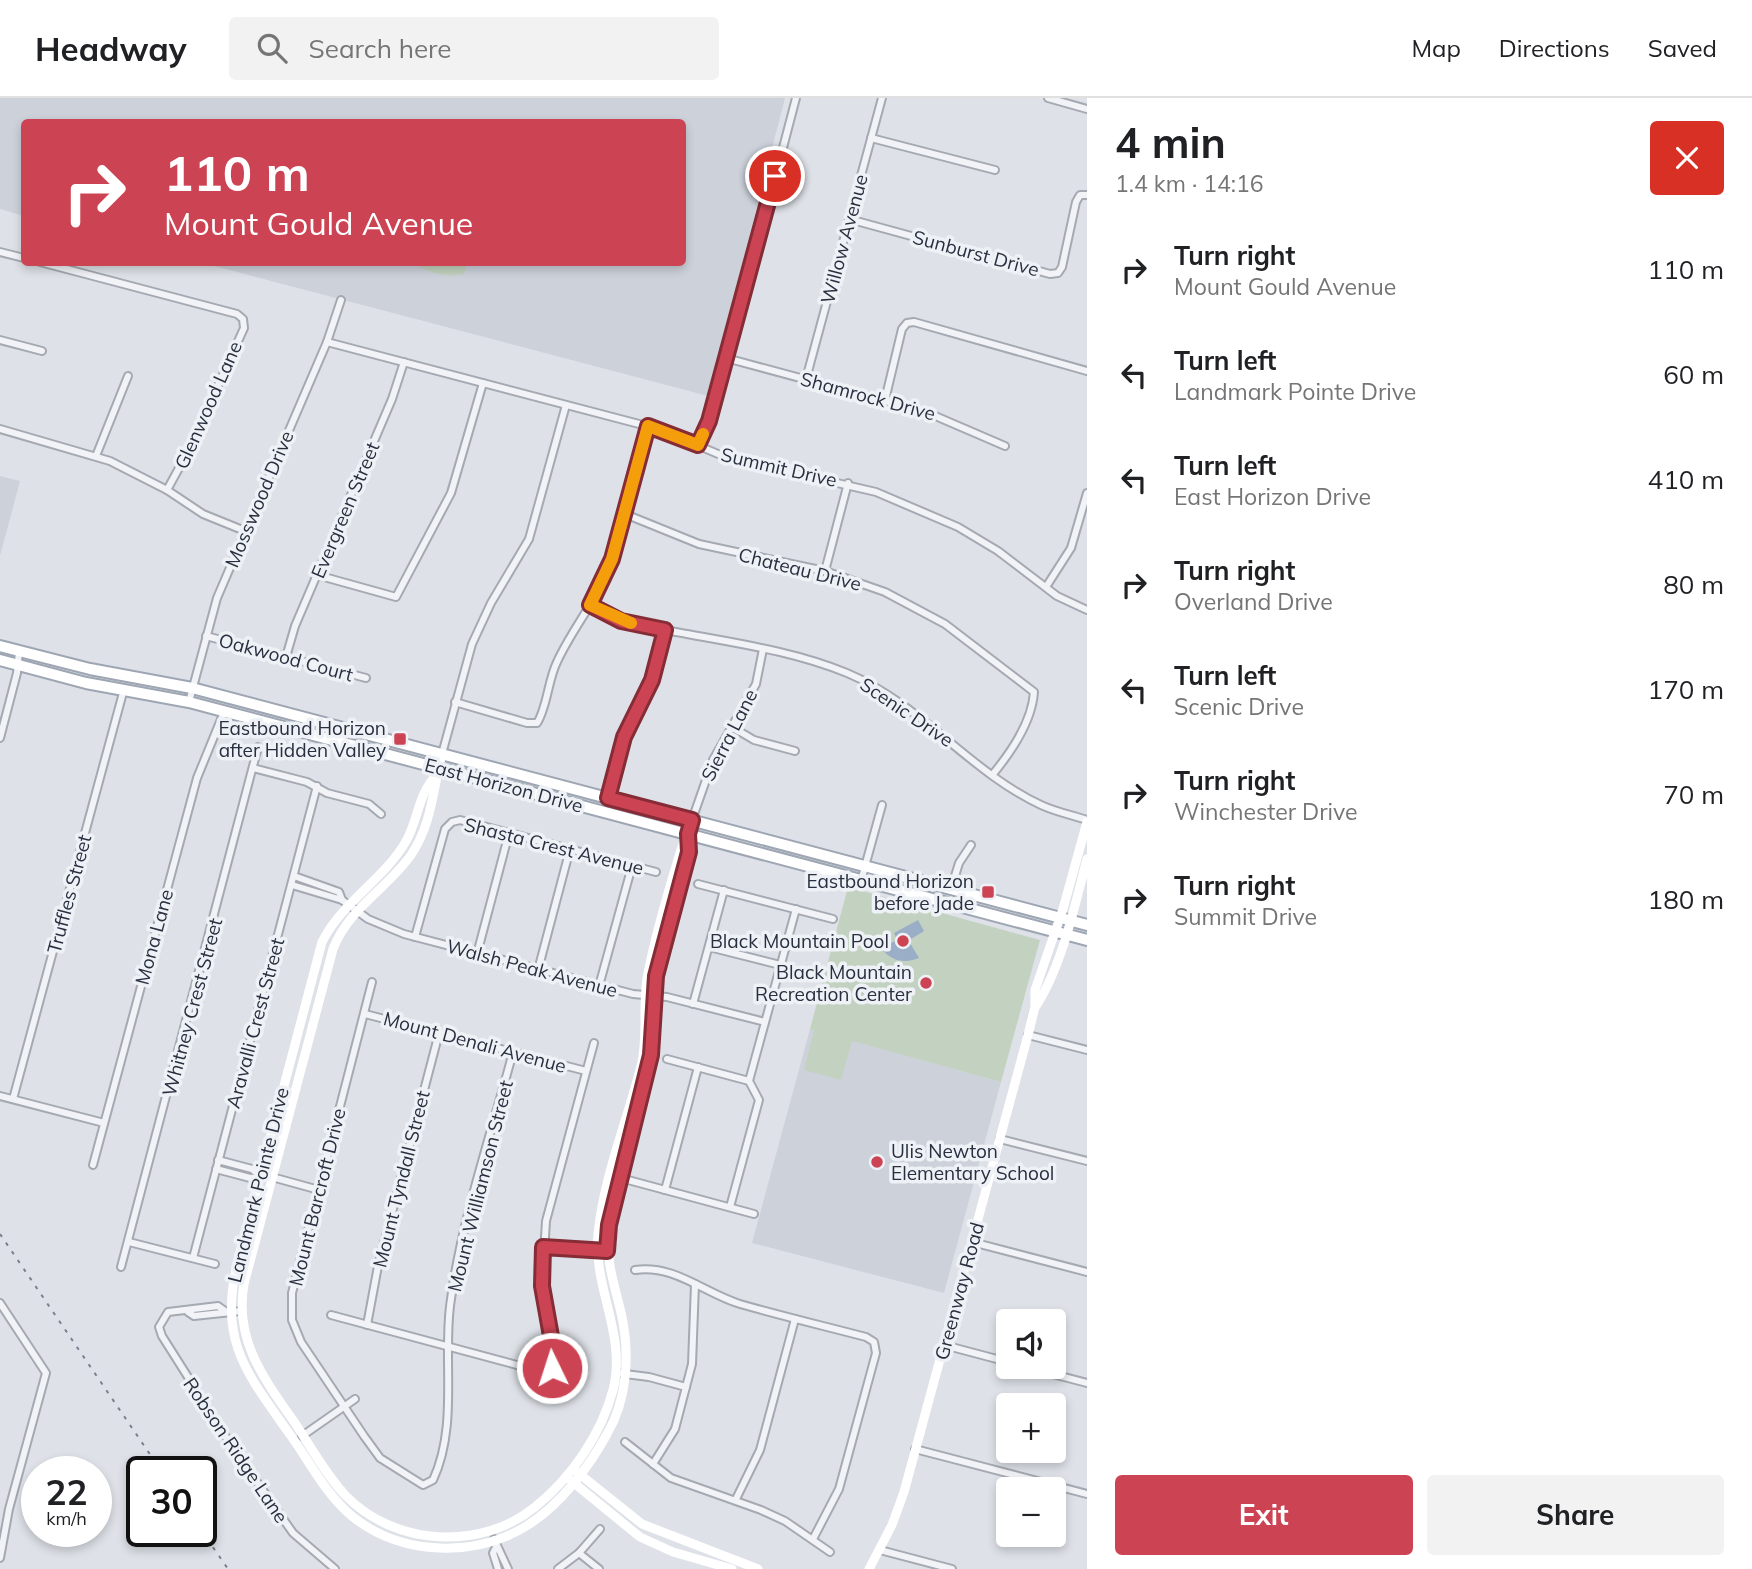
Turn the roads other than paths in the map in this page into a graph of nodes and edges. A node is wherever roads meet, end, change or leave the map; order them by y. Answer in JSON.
{"nodes":[{"id":1,"x":796,"y":98,"type":"edge"},
{"id":2,"x":882,"y":98,"type":"edge"},
{"id":3,"x":1048,"y":98,"type":"edge"},
{"id":4,"x":1087,"y":109,"type":"edge"},
{"id":5,"x":871,"y":138,"type":"junction"},
{"id":6,"x":995,"y":170,"type":"dead end"},
{"id":7,"x":1087,"y":195,"type":"edge"},
{"id":8,"x":849,"y":219,"type":"junction"},
{"id":9,"x":0,"y":252,"type":"edge"},
{"id":10,"x":21,"y":257,"type":"edge"},
{"id":11,"x":55,"y":266,"type":"edge"},
{"id":12,"x":341,"y":300,"type":"dead end"},
{"id":13,"x":0,"y":340,"type":"edge"},
{"id":14,"x":327,"y":342,"type":"junction"},
{"id":15,"x":42,"y":351,"type":"dead end"},
{"id":16,"x":726,"y":358,"type":"junction"},
{"id":17,"x":404,"y":362,"type":"junction"},
{"id":18,"x":1087,"y":371,"type":"edge"},
{"id":19,"x":128,"y":376,"type":"dead end"},
{"id":20,"x":806,"y":379,"type":"junction"},
{"id":21,"x":483,"y":383,"type":"junction"},
{"id":22,"x":885,"y":400,"type":"junction"},
{"id":23,"x":566,"y":405,"type":"junction"},
{"id":24,"x":648,"y":426,"type":"junction"},
{"id":25,"x":0,"y":429,"type":"edge"},
{"id":26,"x":698,"y":445,"type":"junction"},
{"id":27,"x":1005,"y":446,"type":"dead end"},
{"id":28,"x":96,"y":456,"type":"junction"},
{"id":29,"x":848,"y":483,"type":"junction"},
{"id":30,"x":167,"y":490,"type":"junction"},
{"id":31,"x":1087,"y":493,"type":"edge"},
{"id":32,"x":625,"y":514,"type":"junction"},
{"id":33,"x":245,"y":531,"type":"junction"},
{"id":34,"x":825,"y":571,"type":"junction"},
{"id":35,"x":317,"y":575,"type":"junction"},
{"id":36,"x":1046,"y":587,"type":"junction"},
{"id":37,"x":590,"y":605,"type":"junction"},
{"id":38,"x":1087,"y":610,"type":"edge"},
{"id":39,"x":665,"y":630,"type":"junction"},
{"id":40,"x":206,"y":636,"type":"junction"},
{"id":41,"x":0,"y":646,"type":"edge"},
{"id":42,"x":763,"y":649,"type":"junction"},
{"id":43,"x":19,"y":651,"type":"junction"},
{"id":44,"x":286,"y":657,"type":"junction"},
{"id":45,"x":0,"y":660,"type":"edge"},
{"id":46,"x":19,"y":665,"type":"junction"},
{"id":47,"x":366,"y":678,"type":"dead end"},
{"id":48,"x":124,"y":688,"type":"junction"},
{"id":49,"x":192,"y":688,"type":"junction"},
{"id":50,"x":189,"y":702,"type":"junction"},
{"id":51,"x":455,"y":702,"type":"junction"},
{"id":52,"x":224,"y":712,"type":"junction"},
{"id":53,"x":287,"y":713,"type":"junction"},
{"id":54,"x":732,"y":727,"type":"junction"},
{"id":55,"x":0,"y":737,"type":"edge"},
{"id":56,"x":258,"y":747,"type":"dead end"},
{"id":57,"x":795,"y":751,"type":"dead end"},
{"id":58,"x":442,"y":754,"type":"junction"},
{"id":59,"x":253,"y":768,"type":"junction"},
{"id":60,"x":437,"y":772,"type":"junction"},
{"id":61,"x":993,"y":774,"type":"junction"},
{"id":62,"x":317,"y":786,"type":"junction"},
{"id":63,"x":608,"y":798,"type":"junction"},
{"id":64,"x":882,"y":805,"type":"dead end"},
{"id":65,"x":381,"y":814,"type":"dead end"},
{"id":66,"x":692,"y":820,"type":"junction"},
{"id":67,"x":1087,"y":821,"type":"edge"},
{"id":68,"x":509,"y":833,"type":"junction"},
{"id":69,"x":688,"y":834,"type":"junction"},
{"id":70,"x":971,"y":845,"type":"dead end"},
{"id":71,"x":570,"y":849,"type":"junction"},
{"id":72,"x":1084,"y":864,"type":"edge"},
{"id":73,"x":632,"y":866,"type":"junction"},
{"id":74,"x":866,"y":867,"type":"junction"},
{"id":75,"x":656,"y":872,"type":"dead end"},
{"id":76,"x":295,"y":876,"type":"junction"},
{"id":77,"x":861,"y":881,"type":"junction"},
{"id":78,"x":698,"y":884,"type":"dead end"},
{"id":79,"x":292,"y":885,"type":"junction"},
{"id":80,"x":951,"y":889,"type":"junction"},
{"id":81,"x":724,"y":890,"type":"junction"},
{"id":82,"x":348,"y":905,"type":"junction"},
{"id":83,"x":796,"y":909,"type":"junction"},
{"id":84,"x":833,"y":919,"type":"dead end"},
{"id":85,"x":1087,"y":925,"type":"edge"},
{"id":86,"x":1064,"y":927,"type":"junction"},
{"id":87,"x":1087,"y":933,"type":"edge"},
{"id":88,"x":415,"y":937,"type":"junction"},
{"id":89,"x":1087,"y":940,"type":"edge"},
{"id":90,"x":709,"y":947,"type":"junction"},
{"id":91,"x":477,"y":954,"type":"junction"},
{"id":92,"x":780,"y":965,"type":"junction"},
{"id":93,"x":538,"y":970,"type":"junction"},
{"id":94,"x":372,"y":982,"type":"dead end"},
{"id":95,"x":599,"y":986,"type":"junction"},
{"id":96,"x":649,"y":996,"type":"junction"},
{"id":97,"x":693,"y":1004,"type":"junction"},
{"id":98,"x":365,"y":1014,"type":"junction"},
{"id":99,"x":765,"y":1022,"type":"junction"},
{"id":100,"x":439,"y":1033,"type":"junction"},
{"id":101,"x":1028,"y":1035,"type":"junction"},
{"id":102,"x":594,"y":1043,"type":"dead end"},
{"id":103,"x":1087,"y":1050,"type":"edge"},
{"id":104,"x":513,"y":1052,"type":"junction"},
{"id":105,"x":667,"y":1059,"type":"dead end"},
{"id":106,"x":698,"y":1067,"type":"junction"},
{"id":107,"x":586,"y":1071,"type":"junction"},
{"id":108,"x":749,"y":1081,"type":"junction"},
{"id":109,"x":0,"y":1096,"type":"edge"},
{"id":110,"x":13,"y":1100,"type":"junction"},
{"id":111,"x":104,"y":1123,"type":"junction"},
{"id":112,"x":1000,"y":1139,"type":"junction"},
{"id":113,"x":218,"y":1160,"type":"junction"},
{"id":114,"x":1087,"y":1161,"type":"edge"},
{"id":115,"x":93,"y":1165,"type":"dead end"},
{"id":116,"x":216,"y":1169,"type":"junction"},
{"id":117,"x":260,"y":1176,"type":"junction"},
{"id":118,"x":272,"y":1177,"type":"junction"},
{"id":119,"x":616,"y":1177,"type":"junction"},
{"id":120,"x":319,"y":1190,"type":"junction"},
{"id":121,"x":665,"y":1190,"type":"junction"},
{"id":122,"x":730,"y":1207,"type":"junction"},
{"id":123,"x":754,"y":1214,"type":"dead end"},
{"id":124,"x":129,"y":1242,"type":"junction"},
{"id":125,"x":972,"y":1242,"type":"junction"},
{"id":126,"x":543,"y":1247,"type":"junction"},
{"id":127,"x":602,"y":1251,"type":"junction"},
{"id":128,"x":192,"y":1258,"type":"junction"},
{"id":129,"x":215,"y":1264,"type":"dead end"},
{"id":130,"x":121,"y":1267,"type":"dead end"},
{"id":131,"x":635,"y":1270,"type":"dead end"},
{"id":132,"x":1087,"y":1272,"type":"edge"},
{"id":133,"x":695,"y":1284,"type":"junction"},
{"id":134,"x":0,"y":1303,"type":"edge"},
{"id":135,"x":228,"y":1311,"type":"junction"},
{"id":136,"x":241,"y":1311,"type":"junction"},
{"id":137,"x":331,"y":1315,"type":"dead end"},
{"id":138,"x":795,"y":1319,"type":"junction"},
{"id":139,"x":367,"y":1325,"type":"junction"},
{"id":140,"x":944,"y":1345,"type":"junction"},
{"id":141,"x":447,"y":1346,"type":"junction"},
{"id":142,"x":996,"y":1359,"type":"edge"},
{"id":143,"x":621,"y":1374,"type":"junction"},
{"id":144,"x":1066,"y":1377,"type":"edge"},
{"id":145,"x":1087,"y":1383,"type":"edge"},
{"id":146,"x":687,"y":1388,"type":"junction"},
{"id":147,"x":355,"y":1399,"type":"dead end"},
{"id":148,"x":345,"y":1406,"type":"junction"},
{"id":149,"x":298,"y":1438,"type":"junction"},
{"id":150,"x":625,"y":1442,"type":"dead end"},
{"id":151,"x":915,"y":1449,"type":"junction"},
{"id":152,"x":653,"y":1464,"type":"junction"},
{"id":153,"x":573,"y":1475,"type":"junction"},
{"id":154,"x":429,"y":1484,"type":"joint"},
{"id":155,"x":1087,"y":1494,"type":"edge"},
{"id":156,"x":736,"y":1499,"type":"junction"},
{"id":157,"x":600,"y":1529,"type":"dead end"},
{"id":158,"x":494,"y":1539,"type":"junction"},
{"id":159,"x":813,"y":1539,"type":"junction"},
{"id":160,"x":880,"y":1550,"type":"junction"},
{"id":161,"x":831,"y":1552,"type":"dead end"},
{"id":162,"x":579,"y":1553,"type":"junction"},
{"id":163,"x":0,"y":1558,"type":"edge"},
{"id":164,"x":335,"y":1569,"type":"edge"},
{"id":165,"x":498,"y":1569,"type":"edge"},
{"id":166,"x":508,"y":1569,"type":"edge"},
{"id":167,"x":558,"y":1569,"type":"edge"},
{"id":168,"x":599,"y":1569,"type":"edge"},
{"id":169,"x":732,"y":1569,"type":"edge"},
{"id":170,"x":758,"y":1569,"type":"edge"},
{"id":171,"x":869,"y":1569,"type":"edge"},
{"id":172,"x":953,"y":1569,"type":"edge"}],
"edges":[{"from":1,"to":16,"type":"street"},
{"from":2,"to":5,"type":"street","name":"Willow Avenue"},
{"from":3,"to":4,"type":"street"},
{"from":5,"to":6,"type":"street"},
{"from":5,"to":8,"type":"street","name":"Willow Avenue"},
{"from":7,"to":8,"type":"street","name":"Sunburst Drive"},
{"from":8,"to":20,"type":"street","name":"Willow Avenue"},
{"from":9,"to":10,"type":"street"},
{"from":11,"to":30,"type":"street","name":"Glenwood Lane"},
{"from":12,"to":14,"type":"street","name":"Mosswood Drive"},
{"from":13,"to":15,"type":"street"},
{"from":14,"to":17,"type":"street","name":"Summit Drive"},
{"from":14,"to":33,"type":"street","name":"Mosswood Drive"},
{"from":16,"to":20,"type":"street","name":"Shamrock Drive"},
{"from":16,"to":26,"type":"street"},
{"from":17,"to":21,"type":"street","name":"Summit Drive"},
{"from":17,"to":35,"type":"street","name":"Evergreen Street"},
{"from":18,"to":22,"type":"street"},
{"from":19,"to":28,"type":"street"},
{"from":20,"to":22,"type":"street","name":"Shamrock Drive"},
{"from":21,"to":23,"type":"street","name":"Summit Drive"},
{"from":21,"to":35,"type":"street"},
{"from":22,"to":27,"type":"street","name":"Shamrock Drive"},
{"from":23,"to":24,"type":"street","name":"Summit Drive"},
{"from":23,"to":51,"type":"street"},
{"from":24,"to":26,"type":"street","name":"Summit Drive"},
{"from":24,"to":32,"type":"street"},
{"from":25,"to":28,"type":"street"},
{"from":26,"to":29,"type":"street","name":"Summit Drive"},
{"from":28,"to":30,"type":"street"},
{"from":29,"to":34,"type":"street"},
{"from":29,"to":36,"type":"street","name":"Summit Drive"},
{"from":30,"to":33,"type":"street"},
{"from":31,"to":36,"type":"street"},
{"from":32,"to":34,"type":"street","name":"Chateau Drive"},
{"from":32,"to":37,"type":"street"},
{"from":33,"to":40,"type":"street","name":"Mosswood Drive"},
{"from":34,"to":61,"type":"street","name":"Chateau Drive"},
{"from":35,"to":44,"type":"street","name":"Evergreen Street"},
{"from":36,"to":38,"type":"street","name":"Summit Drive"},
{"from":37,"to":39,"type":"street","name":"Scenic Drive"},
{"from":37,"to":51,"type":"street"},
{"from":39,"to":42,"type":"street","name":"Scenic Drive"},
{"from":39,"to":63,"type":"street"},
{"from":40,"to":44,"type":"street","name":"Oakwood Court"},
{"from":40,"to":49,"type":"street","name":"Mosswood Drive"},
{"from":41,"to":43,"type":"main road","name":"East Horizon Drive"},
{"from":42,"to":54,"type":"street","name":"Sierra Lane"},
{"from":42,"to":61,"type":"street","name":"Scenic Drive"},
{"from":43,"to":46,"type":"street"},
{"from":43,"to":49,"type":"main road","name":"East Horizon Drive"},
{"from":44,"to":47,"type":"street","name":"Oakwood Court"},
{"from":45,"to":46,"type":"main road","name":"East Horizon Drive"},
{"from":46,"to":48,"type":"main road","name":"East Horizon Drive"},
{"from":46,"to":55,"type":"street"},
{"from":48,"to":50,"type":"main road","name":"East Horizon Drive"},
{"from":48,"to":110,"type":"street","name":"Truffles Street"},
{"from":49,"to":50,"type":"street","name":"Mosswood Drive"},
{"from":49,"to":53,"type":"main road","name":"East Horizon Drive"},
{"from":50,"to":52,"type":"main road","name":"East Horizon Drive"},
{"from":51,"to":58,"type":"street"},
{"from":52,"to":53,"type":"main road"},
{"from":52,"to":60,"type":"main road","name":"East Horizon Drive"},
{"from":52,"to":111,"type":"street","name":"Mona Lane"},
{"from":53,"to":58,"type":"main road","name":"East Horizon Drive"},
{"from":54,"to":57,"type":"street"},
{"from":54,"to":66,"type":"street","name":"Sierra Lane"},
{"from":56,"to":59,"type":"street","name":"Whitney Crest Street"},
{"from":58,"to":60,"type":"street","name":"Landmark Pointe Drive"},
{"from":58,"to":63,"type":"main road","name":"East Horizon Drive"},
{"from":59,"to":62,"type":"street"},
{"from":59,"to":124,"type":"street","name":"Whitney Crest Street"},
{"from":60,"to":69,"type":"main road","name":"East Horizon Drive"},
{"from":60,"to":82,"type":"street","name":"Landmark Pointe Drive"},
{"from":61,"to":67,"type":"street","name":"Scenic Drive"},
{"from":62,"to":65,"type":"street"},
{"from":62,"to":76,"type":"street","name":"Aravalli Crest Street"},
{"from":63,"to":66,"type":"main road","name":"East Horizon Drive"},
{"from":64,"to":74,"type":"street"},
{"from":66,"to":69,"type":"street","name":"Landmark Pointe Drive"},
{"from":66,"to":74,"type":"main road","name":"East Horizon Drive"},
{"from":67,"to":72,"type":"street","name":"Greenway Road"},
{"from":68,"to":71,"type":"street","name":"Shasta Crest Avenue"},
{"from":68,"to":88,"type":"street","name":"Shasta Crest Avenue"},
{"from":68,"to":91,"type":"street"},
{"from":69,"to":77,"type":"main road","name":"East Horizon Drive"},
{"from":69,"to":96,"type":"street","name":"Landmark Pointe Drive"},
{"from":70,"to":80,"type":"street"},
{"from":71,"to":73,"type":"street","name":"Shasta Crest Avenue"},
{"from":71,"to":93,"type":"street"},
{"from":72,"to":86,"type":"street","name":"Greenway Road"},
{"from":73,"to":75,"type":"street","name":"Shasta Crest Avenue"},
{"from":73,"to":95,"type":"street"},
{"from":74,"to":77,"type":"street"},
{"from":74,"to":80,"type":"main road","name":"East Horizon Drive"},
{"from":76,"to":79,"type":"street","name":"Aravalli Crest Street"},
{"from":76,"to":82,"type":"street"},
{"from":77,"to":86,"type":"main road","name":"East Horizon Drive"},
{"from":78,"to":81,"type":"street"},
{"from":79,"to":82,"type":"street"},
{"from":79,"to":113,"type":"street","name":"Aravalli Crest Street"},
{"from":80,"to":86,"type":"main road","name":"East Horizon Drive"},
{"from":81,"to":83,"type":"street"},
{"from":81,"to":90,"type":"street"},
{"from":82,"to":88,"type":"street","name":"Walsh Peak Avenue"},
{"from":82,"to":117,"type":"street","name":"Landmark Pointe Drive"},
{"from":82,"to":118,"type":"street","name":"Landmark Pointe Drive"},
{"from":83,"to":84,"type":"street"},
{"from":83,"to":92,"type":"street"},
{"from":85,"to":86,"type":"main road","name":"East Horizon Drive"},
{"from":86,"to":87,"type":"main road"},
{"from":86,"to":89,"type":"main road","name":"East Horizon Drive"},
{"from":86,"to":101,"type":"street","name":"Greenway Road"},
{"from":88,"to":91,"type":"street","name":"Walsh Peak Avenue"},
{"from":90,"to":92,"type":"street"},
{"from":90,"to":97,"type":"street"},
{"from":91,"to":93,"type":"street","name":"Walsh Peak Avenue"},
{"from":92,"to":99,"type":"street"},
{"from":93,"to":95,"type":"street","name":"Walsh Peak Avenue"},
{"from":94,"to":98,"type":"street","name":"Mount Barcroft Drive"},
{"from":95,"to":96,"type":"street","name":"Walsh Peak Avenue"},
{"from":96,"to":97,"type":"street","name":"Walsh Peak Avenue"},
{"from":96,"to":119,"type":"street","name":"Landmark Pointe Drive"},
{"from":97,"to":99,"type":"street","name":"Walsh Peak Avenue"},
{"from":98,"to":100,"type":"street","name":"Mount Denali Avenue"},
{"from":98,"to":120,"type":"street","name":"Mount Barcroft Drive"},
{"from":99,"to":108,"type":"street"},
{"from":100,"to":104,"type":"street","name":"Mount Denali Avenue"},
{"from":100,"to":139,"type":"street","name":"Mount Tyndall Street"},
{"from":101,"to":103,"type":"street"},
{"from":101,"to":112,"type":"street","name":"Greenway Road"},
{"from":102,"to":107,"type":"street"},
{"from":104,"to":107,"type":"street","name":"Mount Denali Avenue"},
{"from":104,"to":141,"type":"street","name":"Mount Williamson Street"},
{"from":105,"to":106,"type":"street"},
{"from":106,"to":108,"type":"street"},
{"from":106,"to":121,"type":"street"},
{"from":107,"to":126,"type":"street"},
{"from":108,"to":122,"type":"street"},
{"from":109,"to":110,"type":"street"},
{"from":110,"to":111,"type":"street"},
{"from":111,"to":115,"type":"street","name":"Mona Lane"},
{"from":112,"to":114,"type":"street"},
{"from":112,"to":125,"type":"street","name":"Greenway Road"},
{"from":113,"to":116,"type":"street","name":"Aravalli Crest Street"},
{"from":113,"to":117,"type":"street"},
{"from":116,"to":117,"type":"street"},
{"from":116,"to":128,"type":"street","name":"Aravalli Crest Street"},
{"from":117,"to":118,"type":"street"},
{"from":117,"to":135,"type":"street","name":"Landmark Pointe Drive"},
{"from":118,"to":120,"type":"street"},
{"from":118,"to":136,"type":"street","name":"Landmark Pointe Drive"},
{"from":119,"to":121,"type":"street"},
{"from":119,"to":127,"type":"street","name":"Landmark Pointe Drive"},
{"from":120,"to":148,"type":"street","name":"Mount Barcroft Drive"},
{"from":121,"to":122,"type":"street"},
{"from":122,"to":123,"type":"street"},
{"from":124,"to":128,"type":"street"},
{"from":124,"to":130,"type":"street","name":"Whitney Crest Street"},
{"from":125,"to":132,"type":"street"},
{"from":125,"to":140,"type":"street","name":"Greenway Road"},
{"from":126,"to":127,"type":"street"},
{"from":126,"to":141,"type":"street"},
{"from":127,"to":143,"type":"street","name":"Landmark Pointe Drive"},
{"from":128,"to":129,"type":"street"},
{"from":131,"to":133,"type":"street"},
{"from":133,"to":138,"type":"street"},
{"from":133,"to":146,"type":"street"},
{"from":134,"to":163,"type":"street"},
{"from":135,"to":136,"type":"street"},
{"from":135,"to":149,"type":"street","name":"Landmark Pointe Drive"},
{"from":135,"to":164,"type":"street","name":"Robson Ridge Lane"},
{"from":136,"to":149,"type":"street","name":"Landmark Pointe Drive"},
{"from":137,"to":139,"type":"street"},
{"from":138,"to":156,"type":"street"},
{"from":138,"to":159,"type":"street"},
{"from":139,"to":141,"type":"street"},
{"from":140,"to":142,"type":"street"},
{"from":140,"to":151,"type":"street","name":"Greenway Road"},
{"from":141,"to":154,"type":"street","name":"Mount Williamson Street"},
{"from":143,"to":146,"type":"street"},
{"from":143,"to":153,"type":"street","name":"Landmark Pointe Drive"},
{"from":144,"to":145,"type":"street"},
{"from":146,"to":152,"type":"street"},
{"from":147,"to":148,"type":"street"},
{"from":148,"to":149,"type":"street"},
{"from":148,"to":154,"type":"street","name":"Mount Barcroft Drive"},
{"from":149,"to":158,"type":"street","name":"Landmark Pointe Drive"},
{"from":150,"to":152,"type":"street"},
{"from":151,"to":155,"type":"street"},
{"from":151,"to":160,"type":"street","name":"Greenway Road"},
{"from":152,"to":156,"type":"street"},
{"from":153,"to":158,"type":"street","name":"Landmark Pointe Drive"},
{"from":153,"to":169,"type":"street"},
{"from":153,"to":170,"type":"street"},
{"from":156,"to":159,"type":"street"},
{"from":157,"to":162,"type":"street"},
{"from":158,"to":165,"type":"street"},
{"from":158,"to":166,"type":"street"},
{"from":159,"to":161,"type":"street"},
{"from":160,"to":171,"type":"street","name":"Greenway Road"},
{"from":160,"to":172,"type":"street"},
{"from":162,"to":167,"type":"street"},
{"from":162,"to":168,"type":"street"}]}
